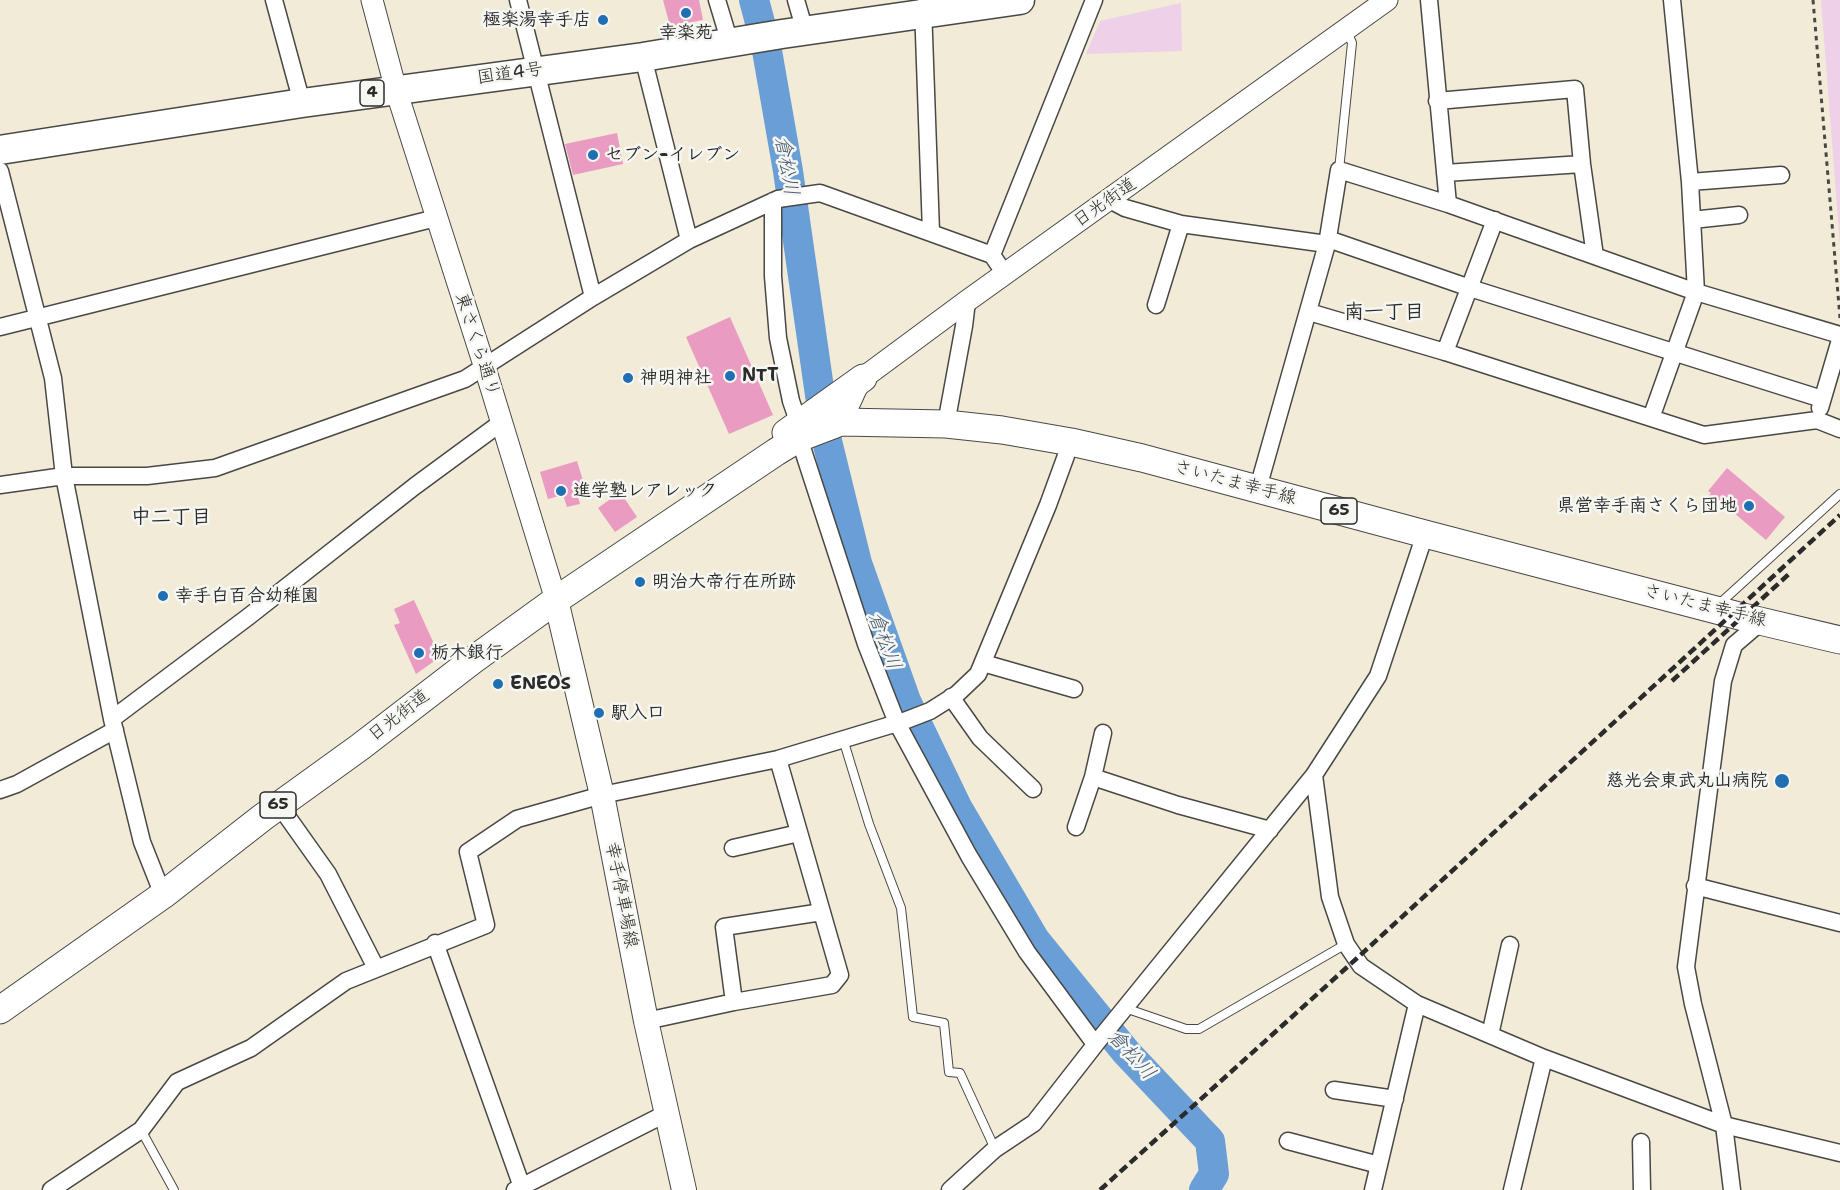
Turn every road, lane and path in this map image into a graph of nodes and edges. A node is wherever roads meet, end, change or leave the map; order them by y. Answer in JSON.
{"nodes":[{"id":1,"x":274,"y":0,"type":"edge"},
{"id":2,"x":372,"y":0,"type":"edge"},
{"id":3,"x":518,"y":0,"type":"edge"},
{"id":4,"x":717,"y":0,"type":"edge"},
{"id":5,"x":796,"y":0,"type":"edge"},
{"id":6,"x":1020,"y":0,"type":"edge"},
{"id":7,"x":1094,"y":0,"type":"edge"},
{"id":8,"x":1387,"y":0,"type":"edge"},
{"id":9,"x":1429,"y":0,"type":"edge"},
{"id":10,"x":1672,"y":0,"type":"edge"},
{"id":11,"x":1813,"y":0,"type":"edge"},
{"id":12,"x":923,"y":7,"type":"edge"},
{"id":13,"x":1347,"y":30,"type":"junction"},
{"id":14,"x":794,"y":33,"type":"junction"},
{"id":15,"x":737,"y":42,"type":"junction"},
{"id":16,"x":643,"y":57,"type":"junction"},
{"id":17,"x":535,"y":71,"type":"junction"},
{"id":18,"x":396,"y":90,"type":"junction"},
{"id":19,"x":1437,"y":101,"type":"junction"},
{"id":20,"x":302,"y":104,"type":"junction"},
{"id":21,"x":0,"y":150,"type":"edge"},
{"id":22,"x":1582,"y":164,"type":"junction"},
{"id":23,"x":1339,"y":170,"type":"junction"},
{"id":24,"x":0,"y":171,"type":"edge"},
{"id":25,"x":1445,"y":173,"type":"junction"},
{"id":26,"x":1781,"y":175,"type":"dead end"},
{"id":27,"x":1690,"y":182,"type":"junction"},
{"id":28,"x":775,"y":200,"type":"junction"},
{"id":29,"x":1110,"y":200,"type":"junction"},
{"id":30,"x":1448,"y":204,"type":"junction"},
{"id":31,"x":1739,"y":215,"type":"dead end"},
{"id":32,"x":436,"y":218,"type":"junction"},
{"id":33,"x":1495,"y":220,"type":"junction"},
{"id":34,"x":1692,"y":220,"type":"junction"},
{"id":35,"x":1181,"y":224,"type":"junction"},
{"id":36,"x":931,"y":232,"type":"junction"},
{"id":37,"x":689,"y":240,"type":"junction"},
{"id":38,"x":1328,"y":242,"type":"junction"},
{"id":39,"x":992,"y":255,"type":"junction"},
{"id":40,"x":1595,"y":256,"type":"junction"},
{"id":41,"x":1005,"y":274,"type":"junction"},
{"id":42,"x":1470,"y":288,"type":"junction"},
{"id":43,"x":1696,"y":292,"type":"junction"},
{"id":44,"x":593,"y":297,"type":"junction"},
{"id":45,"x":966,"y":301,"type":"junction"},
{"id":46,"x":1156,"y":305,"type":"dead end"},
{"id":47,"x":1309,"y":312,"type":"junction"},
{"id":48,"x":37,"y":318,"type":"junction"},
{"id":49,"x":1840,"y":320,"type":"edge"},
{"id":50,"x":0,"y":327,"type":"edge"},
{"id":51,"x":1840,"y":335,"type":"edge"},
{"id":52,"x":1840,"y":340,"type":"edge"},
{"id":53,"x":1445,"y":352,"type":"junction"},
{"id":54,"x":1674,"y":353,"type":"junction"},
{"id":55,"x":485,"y":368,"type":"junction"},
{"id":56,"x":863,"y":378,"type":"joint"},
{"id":57,"x":1822,"y":399,"type":"junction"},
{"id":58,"x":834,"y":417,"type":"junction"},
{"id":59,"x":1651,"y":418,"type":"junction"},
{"id":60,"x":1816,"y":420,"type":"junction"},
{"id":61,"x":502,"y":422,"type":"junction"},
{"id":62,"x":946,"y":424,"type":"junction"},
{"id":63,"x":1840,"y":429,"type":"edge"},
{"id":64,"x":801,"y":430,"type":"junction"},
{"id":65,"x":1071,"y":442,"type":"junction"},
{"id":66,"x":64,"y":476,"type":"junction"},
{"id":67,"x":0,"y":485,"type":"edge"},
{"id":68,"x":1258,"y":488,"type":"junction"},
{"id":69,"x":1840,"y":494,"type":"edge"},
{"id":70,"x":1425,"y":534,"type":"junction"},
{"id":71,"x":556,"y":600,"type":"junction"},
{"id":72,"x":1714,"y":608,"type":"junction"},
{"id":73,"x":1762,"y":621,"type":"junction"},
{"id":74,"x":1840,"y":640,"type":"edge"},
{"id":75,"x":982,"y":663,"type":"junction"},
{"id":76,"x":1074,"y":689,"type":"dead end"},
{"id":77,"x":951,"y":698,"type":"junction"},
{"id":78,"x":901,"y":722,"type":"junction"},
{"id":79,"x":113,"y":724,"type":"junction"},
{"id":80,"x":1103,"y":733,"type":"dead end"},
{"id":81,"x":843,"y":740,"type":"junction"},
{"id":82,"x":778,"y":759,"type":"junction"},
{"id":83,"x":1314,"y":775,"type":"junction"},
{"id":84,"x":1093,"y":777,"type":"junction"},
{"id":85,"x":1033,"y":789,"type":"dead end"},
{"id":86,"x":0,"y":790,"type":"edge"},
{"id":87,"x":602,"y":795,"type":"junction"},
{"id":88,"x":279,"y":805,"type":"junction"},
{"id":89,"x":1076,"y":827,"type":"dead end"},
{"id":90,"x":1270,"y":830,"type":"junction"},
{"id":91,"x":799,"y":833,"type":"junction"},
{"id":92,"x":733,"y":848,"type":"dead end"},
{"id":93,"x":1695,"y":886,"type":"junction"},
{"id":94,"x":163,"y":895,"type":"junction"},
{"id":95,"x":822,"y":912,"type":"junction"},
{"id":96,"x":1840,"y":923,"type":"edge"},
{"id":97,"x":435,"y":943,"type":"junction"},
{"id":98,"x":1346,"y":944,"type":"junction"},
{"id":99,"x":1510,"y":945,"type":"dead end"},
{"id":100,"x":376,"y":968,"type":"junction"},
{"id":101,"x":734,"y":1002,"type":"junction"},
{"id":102,"x":1417,"y":1004,"type":"junction"},
{"id":103,"x":1125,"y":1008,"type":"junction"},
{"id":104,"x":0,"y":1010,"type":"edge"},
{"id":105,"x":646,"y":1021,"type":"junction"},
{"id":106,"x":1490,"y":1035,"type":"junction"},
{"id":107,"x":1097,"y":1042,"type":"junction"},
{"id":108,"x":1544,"y":1059,"type":"junction"},
{"id":109,"x":1334,"y":1090,"type":"dead end"},
{"id":110,"x":1395,"y":1099,"type":"junction"},
{"id":111,"x":665,"y":1114,"type":"junction"},
{"id":112,"x":1724,"y":1125,"type":"junction"},
{"id":113,"x":141,"y":1130,"type":"junction"},
{"id":114,"x":1288,"y":1141,"type":"dead end"},
{"id":115,"x":1641,"y":1142,"type":"dead end"},
{"id":116,"x":995,"y":1149,"type":"junction"},
{"id":117,"x":1840,"y":1153,"type":"edge"},
{"id":118,"x":1379,"y":1165,"type":"junction"},
{"id":119,"x":520,"y":1189,"type":"edge"},
{"id":120,"x":51,"y":1190,"type":"edge"},
{"id":121,"x":174,"y":1190,"type":"edge"},
{"id":122,"x":684,"y":1190,"type":"edge"},
{"id":123,"x":950,"y":1190,"type":"edge"},
{"id":124,"x":1373,"y":1190,"type":"edge"},
{"id":125,"x":1512,"y":1190,"type":"edge"},
{"id":126,"x":1642,"y":1190,"type":"edge"},
{"id":127,"x":1732,"y":1190,"type":"edge"}],
"edges":[{"from":1,"to":20,"type":"street"},
{"from":2,"to":18,"type":"street","name":"東さくら通り"},
{"from":3,"to":17,"type":"street"},
{"from":4,"to":15,"type":"street"},
{"from":5,"to":14,"type":"street"},
{"from":6,"to":12,"type":"highway","name":"国道4号","number":"4"},
{"from":7,"to":39,"type":"street"},
{"from":8,"to":13,"type":"street","name":"日光街道"},
{"from":9,"to":19,"type":"street"},
{"from":10,"to":27,"type":"street"},
{"from":11,"to":49,"type":"path"},
{"from":12,"to":14,"type":"highway","name":"国道4号","number":"4"},
{"from":12,"to":36,"type":"street"},
{"from":13,"to":23,"type":"lane"},
{"from":13,"to":29,"type":"street","name":"日光街道"},
{"from":14,"to":15,"type":"highway","name":"国道4号","number":"4"},
{"from":15,"to":16,"type":"highway","name":"国道4号","number":"4"},
{"from":16,"to":17,"type":"highway","name":"国道4号","number":"4"},
{"from":16,"to":37,"type":"street"},
{"from":17,"to":18,"type":"highway","name":"国道4号","number":"4"},
{"from":17,"to":44,"type":"street"},
{"from":18,"to":20,"type":"highway","name":"国道4号","number":"4"},
{"from":18,"to":32,"type":"street","name":"東さくら通り"},
{"from":19,"to":22,"type":"street"},
{"from":19,"to":25,"type":"street"},
{"from":20,"to":21,"type":"highway","name":"国道4号","number":"4"},
{"from":22,"to":25,"type":"street"},
{"from":22,"to":40,"type":"street"},
{"from":23,"to":30,"type":"street"},
{"from":23,"to":38,"type":"street"},
{"from":24,"to":48,"type":"street"},
{"from":25,"to":30,"type":"street"},
{"from":26,"to":27,"type":"street"},
{"from":27,"to":34,"type":"street"},
{"from":28,"to":36,"type":"street"},
{"from":28,"to":37,"type":"street"},
{"from":28,"to":64,"type":"street"},
{"from":29,"to":35,"type":"street"},
{"from":29,"to":41,"type":"street","name":"日光街道"},
{"from":30,"to":33,"type":"street"},
{"from":31,"to":34,"type":"street"},
{"from":32,"to":48,"type":"street"},
{"from":32,"to":55,"type":"street","name":"東さくら通り"},
{"from":33,"to":40,"type":"street"},
{"from":33,"to":42,"type":"street"},
{"from":34,"to":43,"type":"street"},
{"from":35,"to":38,"type":"street"},
{"from":35,"to":46,"type":"street"},
{"from":36,"to":39,"type":"street"},
{"from":37,"to":44,"type":"street"},
{"from":38,"to":42,"type":"street"},
{"from":38,"to":47,"type":"street"},
{"from":39,"to":41,"type":"street"},
{"from":40,"to":43,"type":"street"},
{"from":41,"to":45,"type":"street","name":"日光街道"},
{"from":42,"to":53,"type":"street"},
{"from":42,"to":54,"type":"street"},
{"from":43,"to":51,"type":"street"},
{"from":43,"to":54,"type":"street"},
{"from":44,"to":55,"type":"street"},
{"from":45,"to":56,"type":"street","name":"日光街道"},
{"from":45,"to":62,"type":"street"},
{"from":47,"to":53,"type":"street"},
{"from":47,"to":68,"type":"street"},
{"from":48,"to":50,"type":"street"},
{"from":48,"to":66,"type":"street"},
{"from":52,"to":57,"type":"street"},
{"from":53,"to":59,"type":"street"},
{"from":54,"to":57,"type":"street"},
{"from":54,"to":59,"type":"street"},
{"from":55,"to":61,"type":"street","name":"東さくら通り"},
{"from":55,"to":66,"type":"street"},
{"from":56,"to":58,"type":"main road"},
{"from":57,"to":60,"type":"street"},
{"from":58,"to":62,"type":"main road","name":"さいたま幸手線","number":"65"},
{"from":58,"to":64,"type":"main road","number":"65"},
{"from":59,"to":60,"type":"street"},
{"from":60,"to":63,"type":"street"},
{"from":61,"to":71,"type":"street","name":"東さくら通り"},
{"from":61,"to":79,"type":"street"},
{"from":62,"to":65,"type":"main road","name":"さいたま幸手線","number":"65"},
{"from":64,"to":71,"type":"main road","name":"日光街道","number":"65"},
{"from":64,"to":78,"type":"street"},
{"from":65,"to":68,"type":"main road","name":"さいたま幸手線","number":"65"},
{"from":65,"to":75,"type":"street"},
{"from":66,"to":67,"type":"street"},
{"from":66,"to":79,"type":"street"},
{"from":68,"to":70,"type":"main road","name":"さいたま幸手線","number":"65"},
{"from":69,"to":72,"type":"lane"},
{"from":70,"to":72,"type":"main road","name":"さいたま幸手線","number":"65"},
{"from":70,"to":83,"type":"street"},
{"from":71,"to":87,"type":"main road","name":"幸手停車場線"},
{"from":71,"to":88,"type":"main road","name":"日光街道","number":"65"},
{"from":72,"to":73,"type":"main road","name":"さいたま幸手線","number":"65"},
{"from":73,"to":74,"type":"main road","name":"さいたま幸手線","number":"65"},
{"from":73,"to":93,"type":"street"},
{"from":75,"to":76,"type":"street"},
{"from":75,"to":77,"type":"street"},
{"from":77,"to":78,"type":"street"},
{"from":77,"to":85,"type":"street"},
{"from":78,"to":81,"type":"street"},
{"from":78,"to":107,"type":"street"},
{"from":79,"to":86,"type":"street"},
{"from":79,"to":94,"type":"street"},
{"from":80,"to":84,"type":"street"},
{"from":81,"to":82,"type":"street"},
{"from":81,"to":116,"type":"lane"},
{"from":82,"to":87,"type":"street"},
{"from":82,"to":91,"type":"street"},
{"from":83,"to":90,"type":"street"},
{"from":83,"to":98,"type":"street"},
{"from":84,"to":89,"type":"street"},
{"from":84,"to":90,"type":"street"},
{"from":87,"to":97,"type":"street"},
{"from":87,"to":105,"type":"main road","name":"幸手停車場線"},
{"from":88,"to":94,"type":"main road","name":"日光街道","number":"65"},
{"from":88,"to":100,"type":"street"},
{"from":90,"to":103,"type":"street"},
{"from":91,"to":92,"type":"street"},
{"from":91,"to":95,"type":"street"},
{"from":93,"to":96,"type":"street"},
{"from":93,"to":112,"type":"street"},
{"from":94,"to":104,"type":"main road","name":"日光街道","number":"65"},
{"from":95,"to":101,"type":"street"},
{"from":95,"to":101,"type":"street"},
{"from":97,"to":100,"type":"street"},
{"from":97,"to":119,"type":"street"},
{"from":98,"to":102,"type":"street"},
{"from":98,"to":103,"type":"lane"},
{"from":99,"to":106,"type":"street"},
{"from":100,"to":113,"type":"street"},
{"from":101,"to":105,"type":"street"},
{"from":102,"to":106,"type":"street"},
{"from":102,"to":110,"type":"street"},
{"from":103,"to":107,"type":"street"},
{"from":105,"to":111,"type":"main road","name":"幸手停車場線"},
{"from":106,"to":108,"type":"street"},
{"from":107,"to":116,"type":"street"},
{"from":108,"to":112,"type":"street"},
{"from":108,"to":125,"type":"street"},
{"from":109,"to":110,"type":"street"},
{"from":110,"to":118,"type":"street"},
{"from":111,"to":119,"type":"street"},
{"from":111,"to":122,"type":"main road","name":"幸手停車場線"},
{"from":112,"to":117,"type":"street"},
{"from":112,"to":127,"type":"street"},
{"from":113,"to":120,"type":"street"},
{"from":113,"to":121,"type":"lane"},
{"from":114,"to":118,"type":"street"},
{"from":115,"to":126,"type":"street"},
{"from":116,"to":123,"type":"street"},
{"from":118,"to":124,"type":"street"}]}
